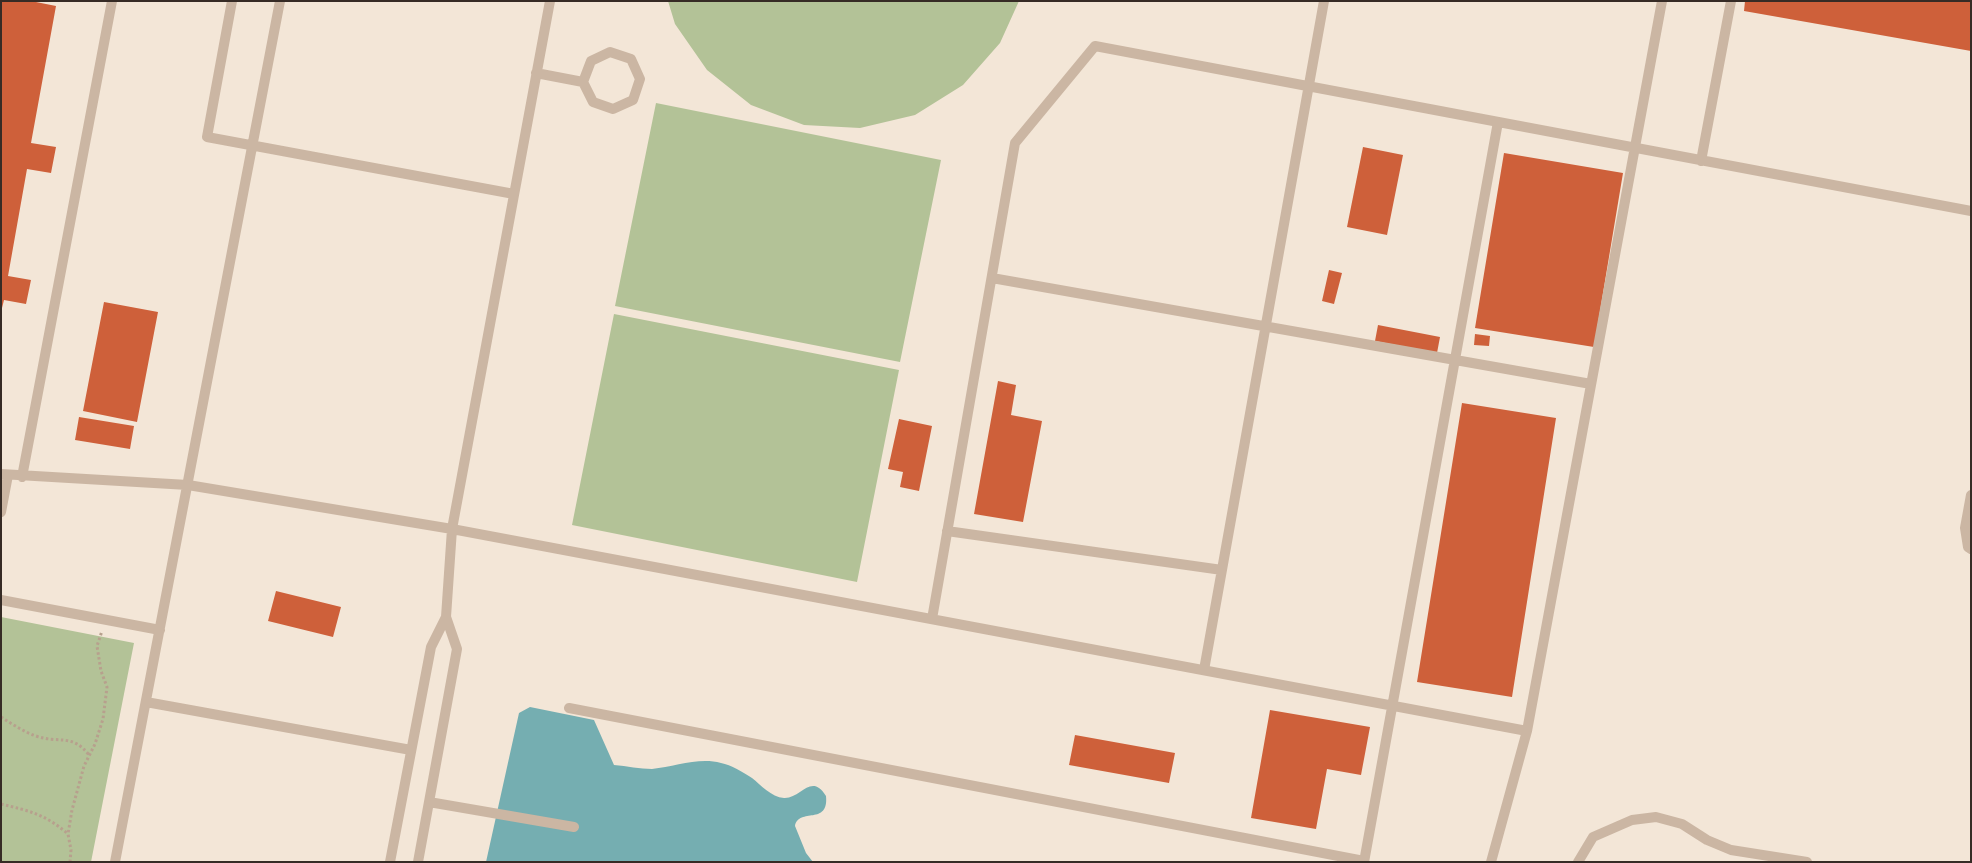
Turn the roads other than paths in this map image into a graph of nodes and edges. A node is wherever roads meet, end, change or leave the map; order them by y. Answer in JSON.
{"nodes":[{"id":1,"x":112,"y":1,"type":"edge"},
{"id":2,"x":232,"y":1,"type":"edge"},
{"id":3,"x":280,"y":1,"type":"edge"},
{"id":4,"x":550,"y":1,"type":"edge"},
{"id":5,"x":1324,"y":1,"type":"edge"},
{"id":6,"x":1662,"y":1,"type":"edge"},
{"id":7,"x":1732,"y":1,"type":"edge"},
{"id":8,"x":536,"y":73,"type":"junction"},
{"id":9,"x":583,"y":82,"type":"junction"},
{"id":10,"x":1309,"y":86,"type":"junction"},
{"id":11,"x":1498,"y":122,"type":"junction"},
{"id":12,"x":252,"y":146,"type":"junction"},
{"id":13,"x":1635,"y":149,"type":"junction"},
{"id":14,"x":1701,"y":161,"type":"junction"},
{"id":15,"x":514,"y":194,"type":"junction"},
{"id":16,"x":1971,"y":211,"type":"edge"},
{"id":17,"x":992,"y":278,"type":"junction"},
{"id":18,"x":1266,"y":326,"type":"junction"},
{"id":19,"x":1454,"y":360,"type":"junction"},
{"id":20,"x":1591,"y":384,"type":"junction"},
{"id":21,"x":5,"y":475,"type":"edge"},
{"id":22,"x":22,"y":477,"type":"junction"},
{"id":23,"x":188,"y":485,"type":"junction"},
{"id":24,"x":1971,"y":495,"type":"edge"},
{"id":25,"x":1,"y":512,"type":"edge"},
{"id":26,"x":452,"y":529,"type":"junction"},
{"id":27,"x":948,"y":532,"type":"junction"},
{"id":28,"x":1971,"y":549,"type":"edge"},
{"id":29,"x":1222,"y":570,"type":"junction"},
{"id":30,"x":1,"y":600,"type":"edge"},
{"id":31,"x":446,"y":617,"type":"junction"},
{"id":32,"x":932,"y":620,"type":"junction"},
{"id":33,"x":160,"y":630,"type":"junction"},
{"id":34,"x":1204,"y":670,"type":"junction"},
{"id":35,"x":146,"y":702,"type":"junction"},
{"id":36,"x":1392,"y":706,"type":"junction"},
{"id":37,"x":568,"y":708,"type":"dead end"},
{"id":38,"x":1526,"y":731,"type":"junction"},
{"id":39,"x":411,"y":750,"type":"junction"},
{"id":40,"x":429,"y":802,"type":"junction"},
{"id":41,"x":574,"y":827,"type":"dead end"},
{"id":42,"x":1364,"y":861,"type":"edge"},
{"id":43,"x":115,"y":862,"type":"edge"},
{"id":44,"x":390,"y":862,"type":"edge"},
{"id":45,"x":418,"y":862,"type":"edge"},
{"id":46,"x":1491,"y":862,"type":"edge"},
{"id":47,"x":1578,"y":862,"type":"edge"},
{"id":48,"x":1807,"y":862,"type":"edge"}],
"edges":[{"from":1,"to":22,"type":"lane"},
{"from":2,"to":12,"type":"lane"},
{"from":3,"to":12,"type":"lane"},
{"from":4,"to":8,"type":"lane"},
{"from":5,"to":10,"type":"lane"},
{"from":6,"to":13,"type":"lane"},
{"from":7,"to":14,"type":"lane"},
{"from":8,"to":9,"type":"lane"},
{"from":8,"to":15,"type":"lane"},
{"from":9,"to":9,"type":"lane"},
{"from":10,"to":11,"type":"lane"},
{"from":10,"to":17,"type":"lane"},
{"from":10,"to":18,"type":"lane"},
{"from":11,"to":13,"type":"lane"},
{"from":11,"to":19,"type":"lane"},
{"from":12,"to":15,"type":"lane"},
{"from":12,"to":23,"type":"lane"},
{"from":13,"to":14,"type":"lane"},
{"from":13,"to":20,"type":"lane"},
{"from":14,"to":16,"type":"lane"},
{"from":15,"to":26,"type":"lane"},
{"from":17,"to":18,"type":"lane"},
{"from":17,"to":27,"type":"lane"},
{"from":18,"to":19,"type":"lane"},
{"from":18,"to":29,"type":"lane"},
{"from":19,"to":20,"type":"lane"},
{"from":19,"to":36,"type":"lane"},
{"from":20,"to":38,"type":"lane"},
{"from":21,"to":22,"type":"lane"},
{"from":21,"to":25,"type":"lane"},
{"from":22,"to":23,"type":"lane"},
{"from":23,"to":26,"type":"lane"},
{"from":23,"to":33,"type":"lane"},
{"from":24,"to":28,"type":"lane"},
{"from":26,"to":31,"type":"lane"},
{"from":26,"to":32,"type":"lane"},
{"from":27,"to":29,"type":"lane"},
{"from":27,"to":32,"type":"lane"},
{"from":29,"to":34,"type":"lane"},
{"from":30,"to":33,"type":"lane"},
{"from":31,"to":39,"type":"lane"},
{"from":31,"to":40,"type":"lane"},
{"from":32,"to":34,"type":"lane"},
{"from":33,"to":35,"type":"lane"},
{"from":34,"to":36,"type":"lane"},
{"from":35,"to":39,"type":"lane"},
{"from":35,"to":43,"type":"lane"},
{"from":36,"to":38,"type":"lane"},
{"from":36,"to":42,"type":"lane"},
{"from":37,"to":42,"type":"lane"},
{"from":38,"to":46,"type":"lane"},
{"from":39,"to":44,"type":"lane"},
{"from":40,"to":41,"type":"lane"},
{"from":40,"to":45,"type":"lane"},
{"from":47,"to":48,"type":"lane"}]}
